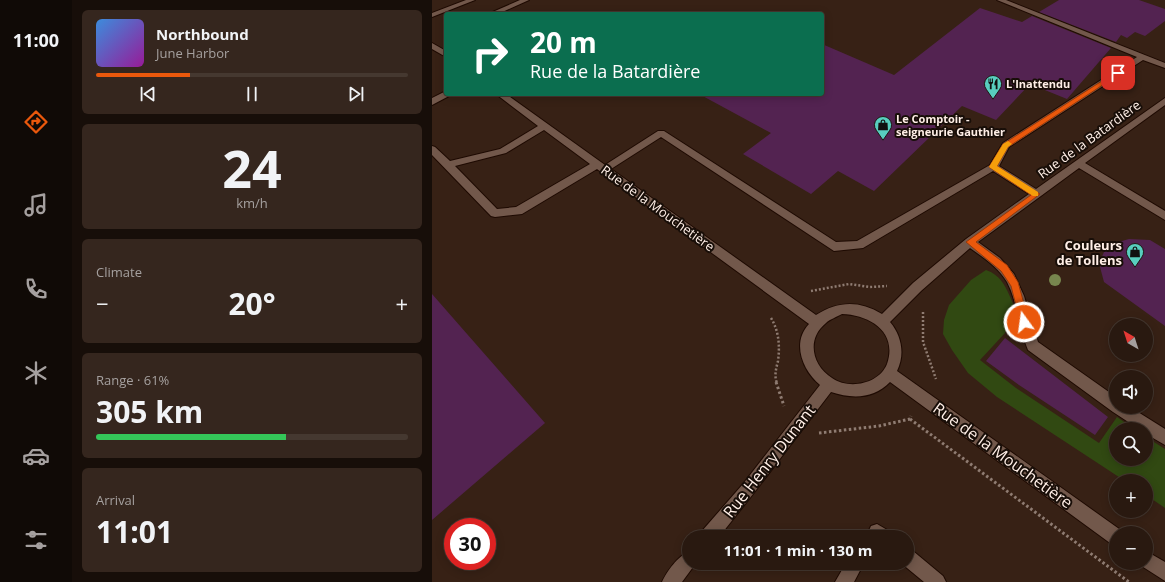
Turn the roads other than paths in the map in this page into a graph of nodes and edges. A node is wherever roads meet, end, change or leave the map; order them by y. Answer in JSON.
{"nodes":[{"id":1,"x":472,"y":0,"type":"edge"},
{"id":2,"x":526,"y":0,"type":"edge"},
{"id":3,"x":1000,"y":0,"type":"edge"},
{"id":4,"x":497,"y":12,"type":"edge"},
{"id":5,"x":432,"y":15,"type":"edge"},
{"id":6,"x":432,"y":44,"type":"edge"},
{"id":7,"x":444,"y":53,"type":"edge"},
{"id":8,"x":1143,"y":57,"type":"junction"},
{"id":9,"x":1165,"y":66,"type":"edge"},
{"id":10,"x":444,"y":95,"type":"edge"},
{"id":11,"x":503,"y":96,"type":"edge"},
{"id":12,"x":1165,"y":101,"type":"edge"},
{"id":13,"x":432,"y":102,"type":"edge"},
{"id":14,"x":545,"y":126,"type":"junction"},
{"id":15,"x":432,"y":149,"type":"edge"},
{"id":16,"x":1079,"y":164,"type":"junction"},
{"id":17,"x":448,"y":165,"type":"junction"},
{"id":18,"x":601,"y":166,"type":"junction"},
{"id":19,"x":993,"y":167,"type":"junction"},
{"id":20,"x":1036,"y":194,"type":"junction"},
{"id":21,"x":1165,"y":216,"type":"edge"},
{"id":22,"x":970,"y":242,"type":"junction"},
{"id":23,"x":816,"y":322,"type":"junction"},
{"id":24,"x":882,"y":322,"type":"junction"},
{"id":25,"x":889,"y":373,"type":"junction"},
{"id":26,"x":829,"y":384,"type":"junction"},
{"id":27,"x":1109,"y":400,"type":"edge"},
{"id":28,"x":1129,"y":414,"type":"edge"},
{"id":29,"x":1165,"y":438,"type":"edge"},
{"id":30,"x":714,"y":530,"type":"edge"},
{"id":31,"x":1109,"y":533,"type":"edge"},
{"id":32,"x":914,"y":563,"type":"edge"},
{"id":33,"x":1153,"y":564,"type":"edge"},
{"id":34,"x":682,"y":569,"type":"edge"},
{"id":35,"x":852,"y":570,"type":"edge"},
{"id":36,"x":1165,"y":572,"type":"edge"},
{"id":37,"x":671,"y":582,"type":"edge"},
{"id":38,"x":844,"y":582,"type":"edge"},
{"id":39,"x":937,"y":582,"type":"edge"}],
"edges":[{"from":1,"to":5,"type":"street"},
{"from":2,"to":4,"type":"street"},
{"from":3,"to":8,"type":"street"},
{"from":6,"to":7,"type":"street"},
{"from":8,"to":9,"type":"street"},
{"from":8,"to":19,"type":"street"},
{"from":10,"to":13,"type":"street"},
{"from":11,"to":14,"type":"street","name":"Rue de la Mouchetière"},
{"from":12,"to":16,"type":"street","name":"Rue de la Batardière"},
{"from":14,"to":17,"type":"street"},
{"from":14,"to":18,"type":"street","name":"Rue de la Mouchetière"},
{"from":15,"to":17,"type":"street"},
{"from":16,"to":20,"type":"street","name":"Rue de la Batardière"},
{"from":16,"to":21,"type":"street"},
{"from":17,"to":18,"type":"street"},
{"from":18,"to":19,"type":"street"},
{"from":18,"to":23,"type":"street","name":"Rue de la Mouchetière"},
{"from":19,"to":20,"type":"street"},
{"from":20,"to":22,"type":"street","name":"Rue de la Batardière"},
{"from":22,"to":24,"type":"street","name":"Rue de la Batardière"},
{"from":22,"to":27,"type":"street"},
{"from":23,"to":24,"type":"street"},
{"from":23,"to":26,"type":"street"},
{"from":24,"to":25,"type":"street"},
{"from":25,"to":26,"type":"street"},
{"from":25,"to":31,"type":"street","name":"Rue de la Mouchetière"},
{"from":26,"to":30,"type":"street","name":"Rue Henry Dunant"},
{"from":28,"to":29,"type":"street"},
{"from":32,"to":39,"type":"street"},
{"from":33,"to":36,"type":"street"},
{"from":34,"to":37,"type":"street"},
{"from":35,"to":38,"type":"street"}]}
